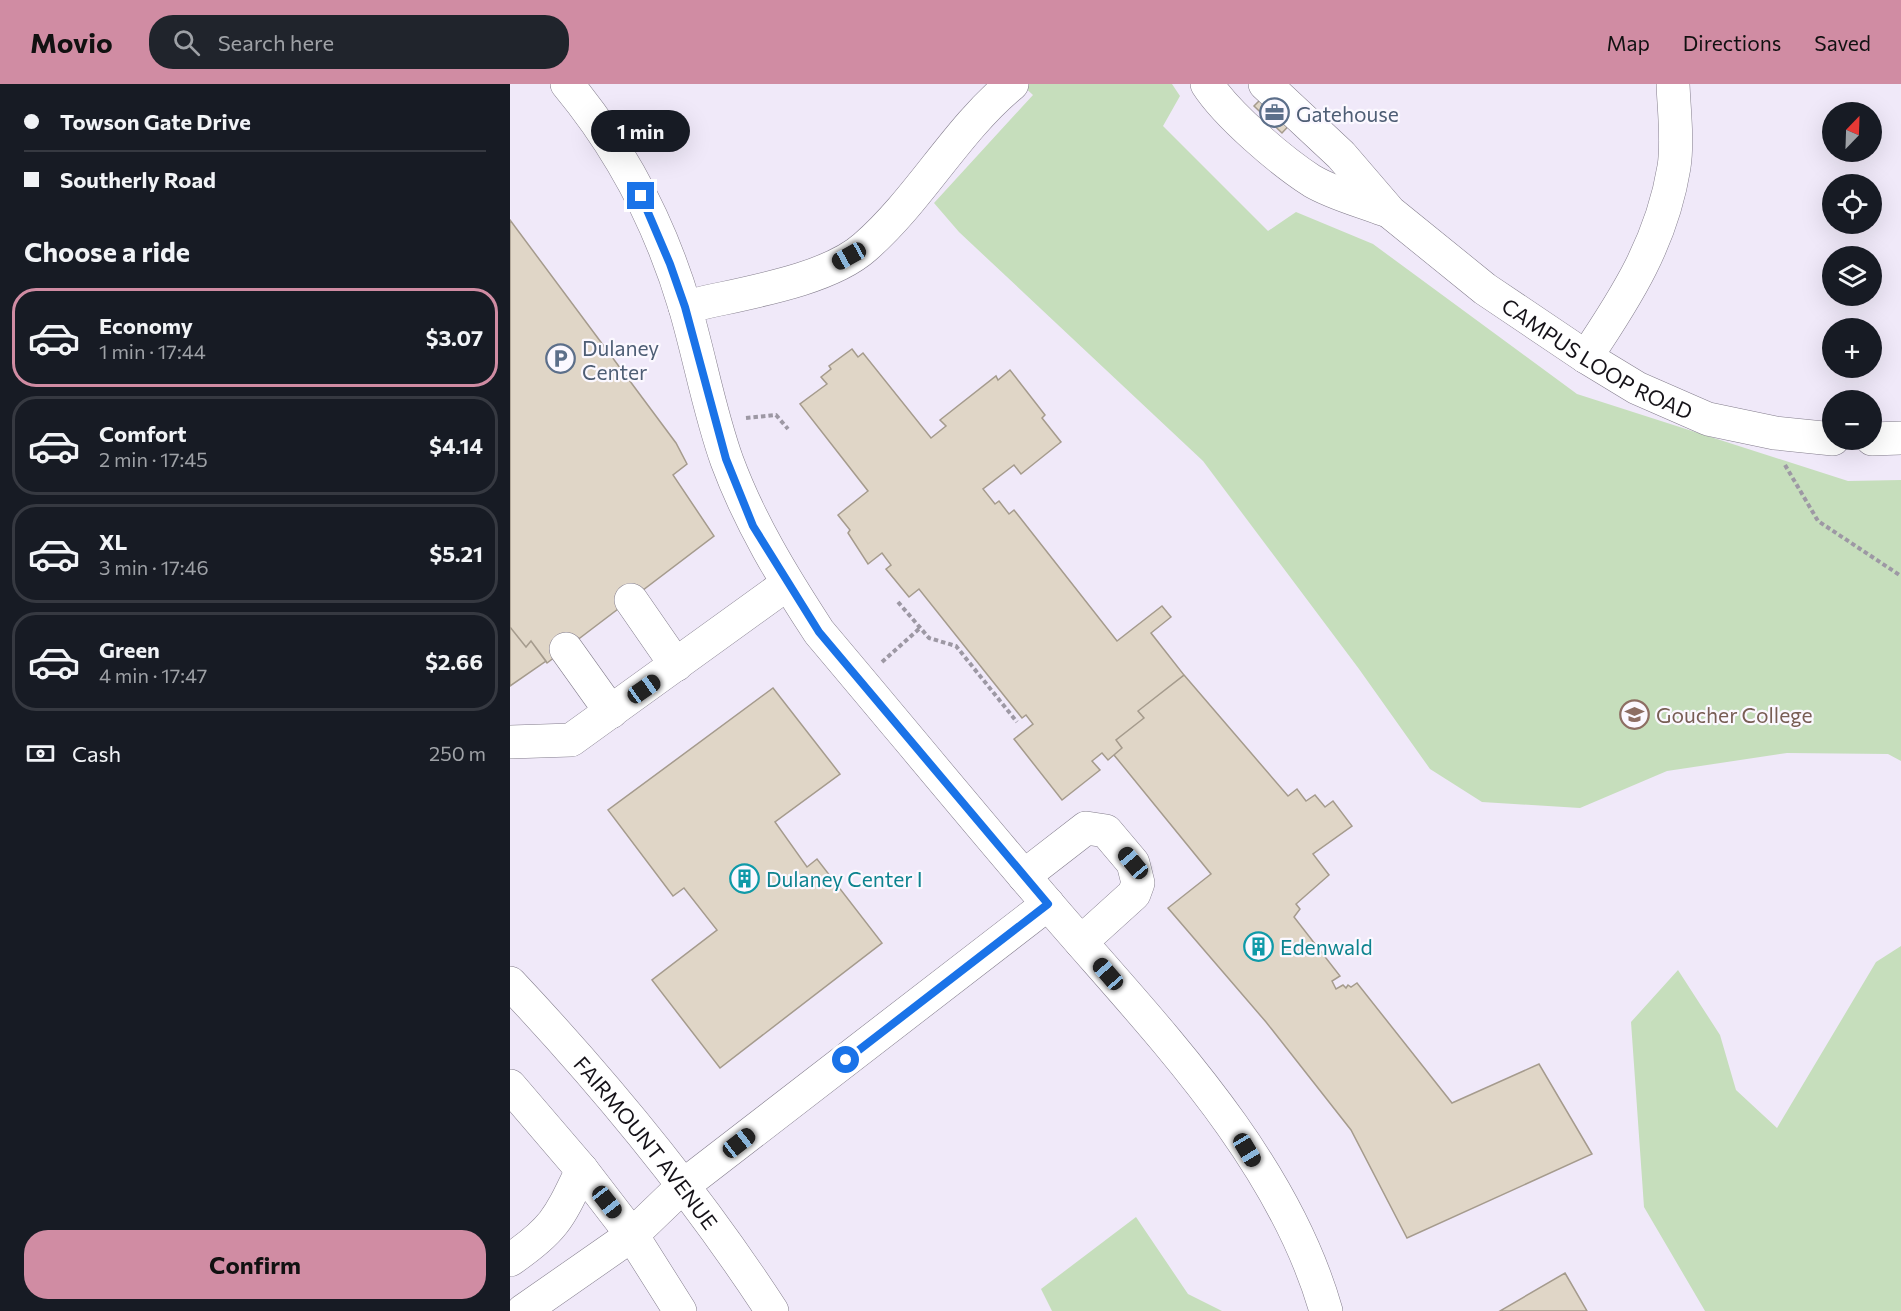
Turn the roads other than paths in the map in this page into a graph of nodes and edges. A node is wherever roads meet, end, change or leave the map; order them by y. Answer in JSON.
{"nodes":[{"id":1,"x":567,"y":84,"type":"edge"},
{"id":2,"x":1012,"y":84,"type":"edge"},
{"id":3,"x":1207,"y":84,"type":"edge"},
{"id":4,"x":1265,"y":84,"type":"edge"},
{"id":5,"x":1672,"y":84,"type":"edge"},
{"id":6,"x":1390,"y":212,"type":"junction"},
{"id":7,"x":685,"y":307,"type":"junction"},
{"id":8,"x":1586,"y":357,"type":"junction"},
{"id":9,"x":1822,"y":438,"type":"edge"},
{"id":10,"x":1901,"y":438,"type":"edge"},
{"id":11,"x":1882,"y":439,"type":"edge"},
{"id":12,"x":787,"y":584,"type":"junction"},
{"id":13,"x":631,"y":600,"type":"dead end"},
{"id":14,"x":566,"y":649,"type":"dead end"},
{"id":15,"x":676,"y":665,"type":"junction"},
{"id":16,"x":611,"y":712,"type":"junction"},
{"id":17,"x":510,"y":742,"type":"edge"},
{"id":18,"x":1024,"y":876,"type":"junction"},
{"id":19,"x":1048,"y":904,"type":"junction"},
{"id":20,"x":1081,"y":942,"type":"junction"},
{"id":21,"x":510,"y":982,"type":"edge"},
{"id":22,"x":510,"y":1086,"type":"edge"},
{"id":23,"x":582,"y":1170,"type":"junction"},
{"id":24,"x":684,"y":1185,"type":"junction"},
{"id":25,"x":632,"y":1235,"type":"junction"},
{"id":26,"x":510,"y":1260,"type":"edge"},
{"id":27,"x":1325,"y":1308,"type":"edge"},
{"id":28,"x":523,"y":1311,"type":"edge"},
{"id":29,"x":680,"y":1311,"type":"edge"},
{"id":30,"x":772,"y":1311,"type":"edge"}],
"edges":[{"from":1,"to":7,"type":"street"},
{"from":2,"to":7,"type":"street"},
{"from":3,"to":6,"type":"street","name":"CAMPUS LOOP ROAD"},
{"from":4,"to":6,"type":"street","name":"CAMPUS LOOP ROAD"},
{"from":5,"to":8,"type":"street"},
{"from":6,"to":8,"type":"street","name":"CAMPUS LOOP ROAD"},
{"from":7,"to":12,"type":"street"},
{"from":8,"to":9,"type":"street","name":"CAMPUS LOOP ROAD"},
{"from":10,"to":11,"type":"street"},
{"from":12,"to":15,"type":"street"},
{"from":12,"to":18,"type":"street"},
{"from":13,"to":15,"type":"street"},
{"from":14,"to":16,"type":"street"},
{"from":15,"to":16,"type":"street"},
{"from":16,"to":17,"type":"street"},
{"from":18,"to":19,"type":"street"},
{"from":18,"to":20,"type":"street"},
{"from":19,"to":20,"type":"street"},
{"from":19,"to":24,"type":"street"},
{"from":20,"to":27,"type":"street"},
{"from":21,"to":24,"type":"street","name":"FAIRMOUNT AVENUE"},
{"from":22,"to":23,"type":"street"},
{"from":23,"to":25,"type":"street"},
{"from":23,"to":26,"type":"street"},
{"from":24,"to":25,"type":"street"},
{"from":24,"to":30,"type":"street","name":"FAIRMOUNT AVENUE"},
{"from":25,"to":28,"type":"street"},
{"from":25,"to":29,"type":"street"}]}
